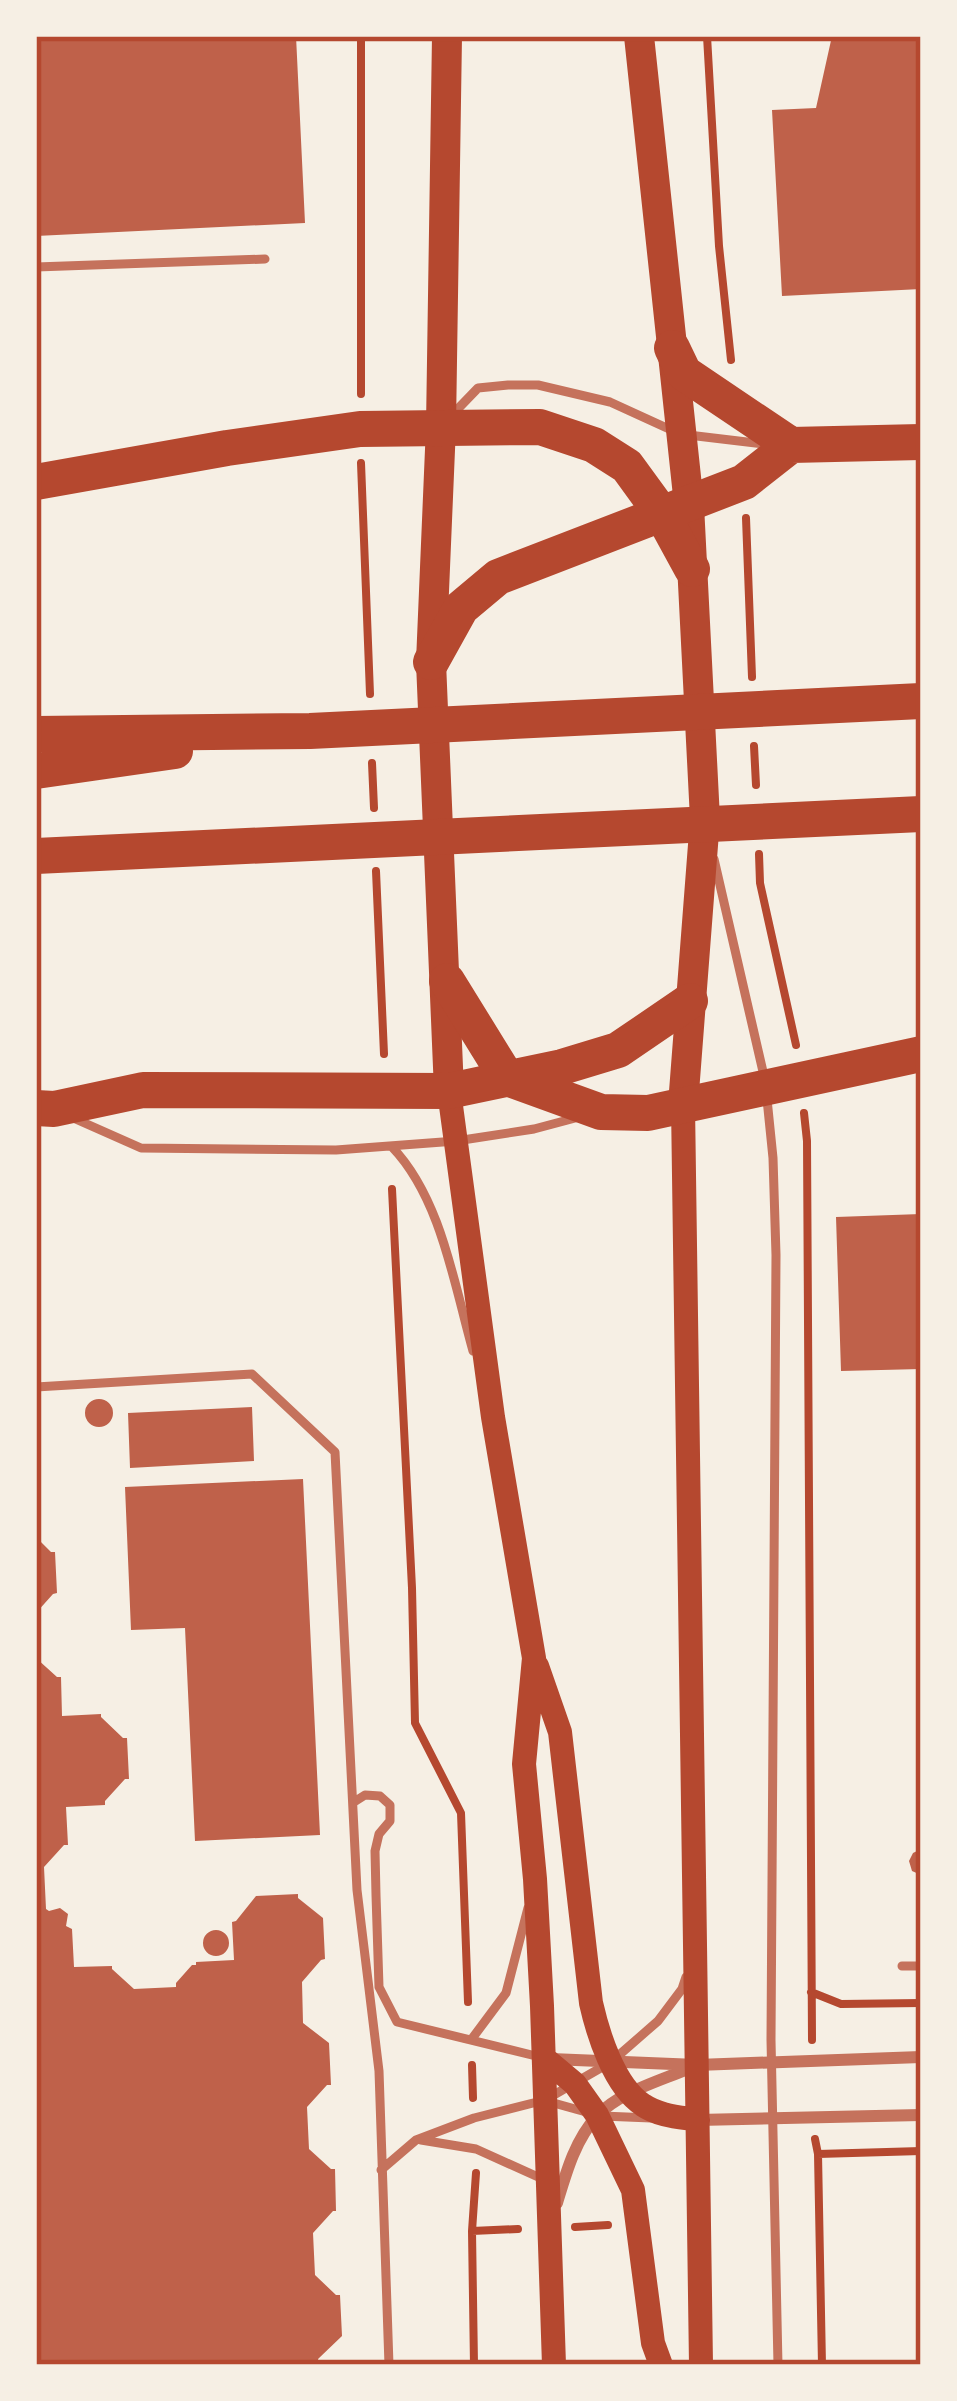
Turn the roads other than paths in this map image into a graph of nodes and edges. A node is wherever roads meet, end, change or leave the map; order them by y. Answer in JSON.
{"nodes":[{"id":1,"x":446,"y":36,"type":"edge"},
{"id":2,"x":639,"y":36,"type":"edge"},
{"id":3,"x":265,"y":259,"type":"dead end"},
{"id":4,"x":36,"y":267,"type":"edge"},
{"id":5,"x":672,"y":347,"type":"junction"},
{"id":6,"x":441,"y":426,"type":"junction"},
{"id":7,"x":680,"y":434,"type":"junction"},
{"id":8,"x":921,"y":442,"type":"edge"},
{"id":9,"x":791,"y":445,"type":"junction"},
{"id":10,"x":36,"y":482,"type":"edge"},
{"id":11,"x":675,"y":509,"type":"junction"},
{"id":12,"x":692,"y":569,"type":"joint"},
{"id":13,"x":431,"y":662,"type":"junction"},
{"id":14,"x":921,"y":701,"type":"edge"},
{"id":15,"x":310,"y":731,"type":"junction"},
{"id":16,"x":36,"y":734,"type":"edge"},
{"id":17,"x":36,"y":771,"type":"edge"},
{"id":18,"x":921,"y":814,"type":"edge"},
{"id":19,"x":705,"y":819,"type":"junction"},
{"id":20,"x":36,"y":856,"type":"edge"},
{"id":21,"x":447,"y":981,"type":"junction"},
{"id":22,"x":690,"y":1001,"type":"junction"},
{"id":23,"x":921,"y":1054,"type":"edge"},
{"id":24,"x":507,"y":1078,"type":"junction"},
{"id":25,"x":766,"y":1086,"type":"junction"},
{"id":26,"x":449,"y":1091,"type":"junction"},
{"id":27,"x":683,"y":1105,"type":"junction"},
{"id":28,"x":45,"y":1109,"type":"edge"},
{"id":29,"x":602,"y":1112,"type":"junction"},
{"id":30,"x":456,"y":1141,"type":"junction"},
{"id":31,"x":392,"y":1147,"type":"junction"},
{"id":32,"x":36,"y":1387,"type":"edge"},
{"id":33,"x":493,"y":1417,"type":"junction"},
{"id":34,"x":534,"y":1658,"type":"junction"},
{"id":35,"x":354,"y":1802,"type":"junction"},
{"id":36,"x":535,"y":1879,"type":"junction"},
{"id":37,"x":693,"y":1953,"type":"junction"},
{"id":38,"x":902,"y":1966,"type":"dead end"},
{"id":39,"x":921,"y":1966,"type":"edge"},
{"id":40,"x":471,"y":2040,"type":"junction"},
{"id":41,"x":921,"y":2057,"type":"edge"},
{"id":42,"x":544,"y":2058,"type":"junction"},
{"id":43,"x":611,"y":2062,"type":"junction"},
{"id":44,"x":771,"y":2064,"type":"junction"},
{"id":45,"x":697,"y":2065,"type":"junction"},
{"id":46,"x":575,"y":2084,"type":"junction"},
{"id":47,"x":631,"y":2093,"type":"junction"},
{"id":48,"x":545,"y":2100,"type":"junction"},
{"id":49,"x":597,"y":2115,"type":"junction"},
{"id":50,"x":921,"y":2115,"type":"edge"},
{"id":51,"x":698,"y":2120,"type":"junction"},
{"id":52,"x":773,"y":2120,"type":"junction"},
{"id":53,"x":416,"y":2140,"type":"junction"},
{"id":54,"x":381,"y":2170,"type":"junction"},
{"id":55,"x":548,"y":2181,"type":"junction"},
{"id":56,"x":550,"y":2228,"type":"junction"},
{"id":57,"x":389,"y":2365,"type":"edge"},
{"id":58,"x":554,"y":2365,"type":"edge"},
{"id":59,"x":662,"y":2365,"type":"edge"},
{"id":60,"x":701,"y":2365,"type":"edge"},
{"id":61,"x":778,"y":2365,"type":"edge"}],
"edges":[{"from":1,"to":6,"type":"main road"},
{"from":2,"to":5,"type":"main road"},
{"from":3,"to":4,"type":"lane"},
{"from":5,"to":7,"type":"main road"},
{"from":5,"to":9,"type":"highway"},
{"from":6,"to":7,"type":"lane"},
{"from":6,"to":10,"type":"highway"},
{"from":6,"to":11,"type":"highway"},
{"from":6,"to":13,"type":"main road"},
{"from":7,"to":9,"type":"lane"},
{"from":7,"to":11,"type":"main road"},
{"from":8,"to":9,"type":"highway"},
{"from":9,"to":11,"type":"highway"},
{"from":11,"to":12,"type":"highway"},
{"from":11,"to":13,"type":"highway"},
{"from":12,"to":19,"type":"main road"},
{"from":13,"to":21,"type":"main road"},
{"from":14,"to":15,"type":"highway"},
{"from":15,"to":16,"type":"highway"},
{"from":15,"to":17,"type":"highway"},
{"from":18,"to":20,"type":"highway"},
{"from":19,"to":22,"type":"main road"},
{"from":19,"to":25,"type":"lane"},
{"from":21,"to":24,"type":"highway"},
{"from":21,"to":26,"type":"main road"},
{"from":22,"to":24,"type":"highway"},
{"from":22,"to":27,"type":"main road"},
{"from":23,"to":25,"type":"highway"},
{"from":24,"to":26,"type":"highway"},
{"from":24,"to":29,"type":"highway"},
{"from":25,"to":27,"type":"highway"},
{"from":25,"to":44,"type":"lane"},
{"from":26,"to":28,"type":"highway"},
{"from":26,"to":30,"type":"main road"},
{"from":27,"to":29,"type":"highway"},
{"from":27,"to":37,"type":"main road"},
{"from":28,"to":31,"type":"lane"},
{"from":29,"to":30,"type":"lane"},
{"from":30,"to":31,"type":"lane"},
{"from":30,"to":33,"type":"main road"},
{"from":31,"to":33,"type":"lane"},
{"from":32,"to":35,"type":"lane"},
{"from":33,"to":34,"type":"main road"},
{"from":34,"to":36,"type":"main road"},
{"from":34,"to":43,"type":"main road"},
{"from":35,"to":40,"type":"lane"},
{"from":35,"to":54,"type":"lane"},
{"from":36,"to":40,"type":"lane"},
{"from":36,"to":42,"type":"main road"},
{"from":37,"to":43,"type":"lane"},
{"from":37,"to":45,"type":"main road"},
{"from":38,"to":39,"type":"lane"},
{"from":40,"to":42,"type":"lane"},
{"from":41,"to":44,"type":"street"},
{"from":42,"to":43,"type":"street"},
{"from":42,"to":46,"type":"main road"},
{"from":42,"to":48,"type":"main road"},
{"from":43,"to":45,"type":"street"},
{"from":43,"to":46,"type":"lane"},
{"from":43,"to":47,"type":"main road"},
{"from":44,"to":45,"type":"street"},
{"from":44,"to":52,"type":"lane"},
{"from":45,"to":47,"type":"street"},
{"from":45,"to":51,"type":"main road"},
{"from":46,"to":48,"type":"lane"},
{"from":46,"to":49,"type":"main road"},
{"from":47,"to":49,"type":"street"},
{"from":47,"to":51,"type":"main road"},
{"from":48,"to":49,"type":"lane"},
{"from":48,"to":53,"type":"lane"},
{"from":48,"to":55,"type":"main road"},
{"from":49,"to":51,"type":"lane"},
{"from":49,"to":56,"type":"street"},
{"from":49,"to":59,"type":"main road"},
{"from":50,"to":52,"type":"street"},
{"from":51,"to":52,"type":"street"},
{"from":51,"to":60,"type":"main road"},
{"from":52,"to":61,"type":"lane"},
{"from":53,"to":54,"type":"lane"},
{"from":53,"to":55,"type":"lane"},
{"from":54,"to":57,"type":"lane"},
{"from":55,"to":56,"type":"main road"},
{"from":56,"to":58,"type":"main road"}]}
